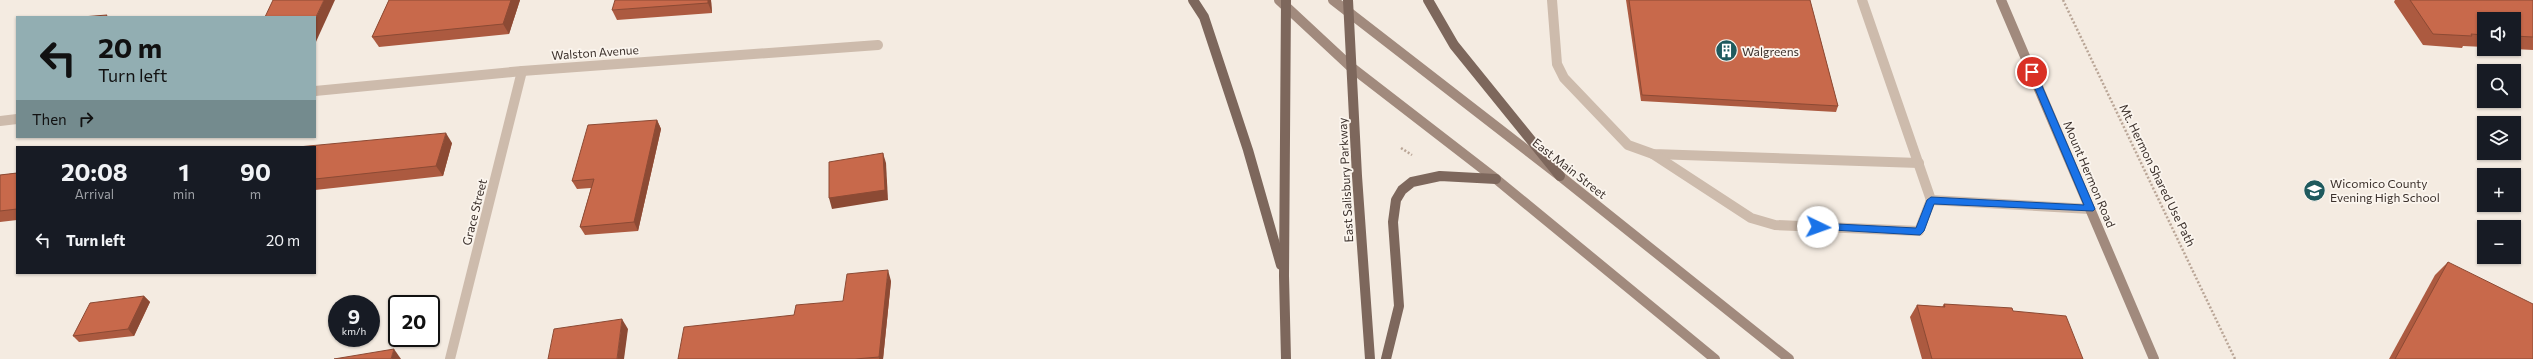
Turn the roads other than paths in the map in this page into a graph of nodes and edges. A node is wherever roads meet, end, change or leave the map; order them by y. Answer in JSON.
{"nodes":[{"id":1,"x":1193,"y":0,"type":"edge"},
{"id":2,"x":1333,"y":0,"type":"edge"},
{"id":3,"x":1348,"y":0,"type":"edge"},
{"id":4,"x":1428,"y":0,"type":"edge"},
{"id":5,"x":1552,"y":0,"type":"edge"},
{"id":6,"x":1862,"y":0,"type":"edge"},
{"id":7,"x":2001,"y":0,"type":"edge"},
{"id":8,"x":1284,"y":2,"type":"edge"},
{"id":9,"x":1348,"y":12,"type":"junction"},
{"id":10,"x":878,"y":45,"type":"dead end"},
{"id":11,"x":1351,"y":67,"type":"junction"},
{"id":12,"x":522,"y":71,"type":"junction"},
{"id":13,"x":316,"y":90,"type":"edge"},
{"id":14,"x":16,"y":119,"type":"edge"},
{"id":15,"x":0,"y":121,"type":"edge"},
{"id":16,"x":1653,"y":154,"type":"junction"},
{"id":17,"x":1919,"y":164,"type":"junction"},
{"id":18,"x":1560,"y":176,"type":"junction"},
{"id":19,"x":1496,"y":179,"type":"junction"},
{"id":20,"x":1931,"y":200,"type":"junction"},
{"id":21,"x":2090,"y":209,"type":"junction"},
{"id":22,"x":1284,"y":276,"type":"junction"},
{"id":23,"x":450,"y":359,"type":"edge"},
{"id":24,"x":1286,"y":359,"type":"edge"},
{"id":25,"x":1370,"y":359,"type":"edge"},
{"id":26,"x":1386,"y":359,"type":"edge"},
{"id":27,"x":1715,"y":359,"type":"edge"},
{"id":28,"x":1789,"y":359,"type":"edge"},
{"id":29,"x":2154,"y":359,"type":"edge"}],
"edges":[{"from":1,"to":22,"type":"main road"},
{"from":2,"to":9,"type":"main road","name":"East Main Street"},
{"from":3,"to":9,"type":"main road","name":"East Salisbury Parkway"},
{"from":4,"to":18,"type":"main road"},
{"from":5,"to":16,"type":"street"},
{"from":6,"to":17,"type":"street"},
{"from":7,"to":21,"type":"main road","name":"Mount Hermon Road"},
{"from":8,"to":11,"type":"main road"},
{"from":8,"to":22,"type":"main road"},
{"from":9,"to":11,"type":"main road","name":"East Salisbury Parkway"},
{"from":9,"to":18,"type":"main road","name":"East Main Street"},
{"from":10,"to":12,"type":"street","name":"Walston Avenue"},
{"from":11,"to":19,"type":"main road"},
{"from":11,"to":25,"type":"main road","name":"East Salisbury Parkway"},
{"from":12,"to":13,"type":"street","name":"Walston Avenue"},
{"from":12,"to":23,"type":"street","name":"Grace Street"},
{"from":14,"to":15,"type":"street"},
{"from":16,"to":17,"type":"street"},
{"from":16,"to":20,"type":"street"},
{"from":17,"to":20,"type":"street"},
{"from":18,"to":28,"type":"main road","name":"East Main Street"},
{"from":19,"to":26,"type":"main road"},
{"from":19,"to":27,"type":"main road"},
{"from":20,"to":21,"type":"street"},
{"from":21,"to":29,"type":"main road","name":"Mount Hermon Road"},
{"from":22,"to":24,"type":"main road"}]}
